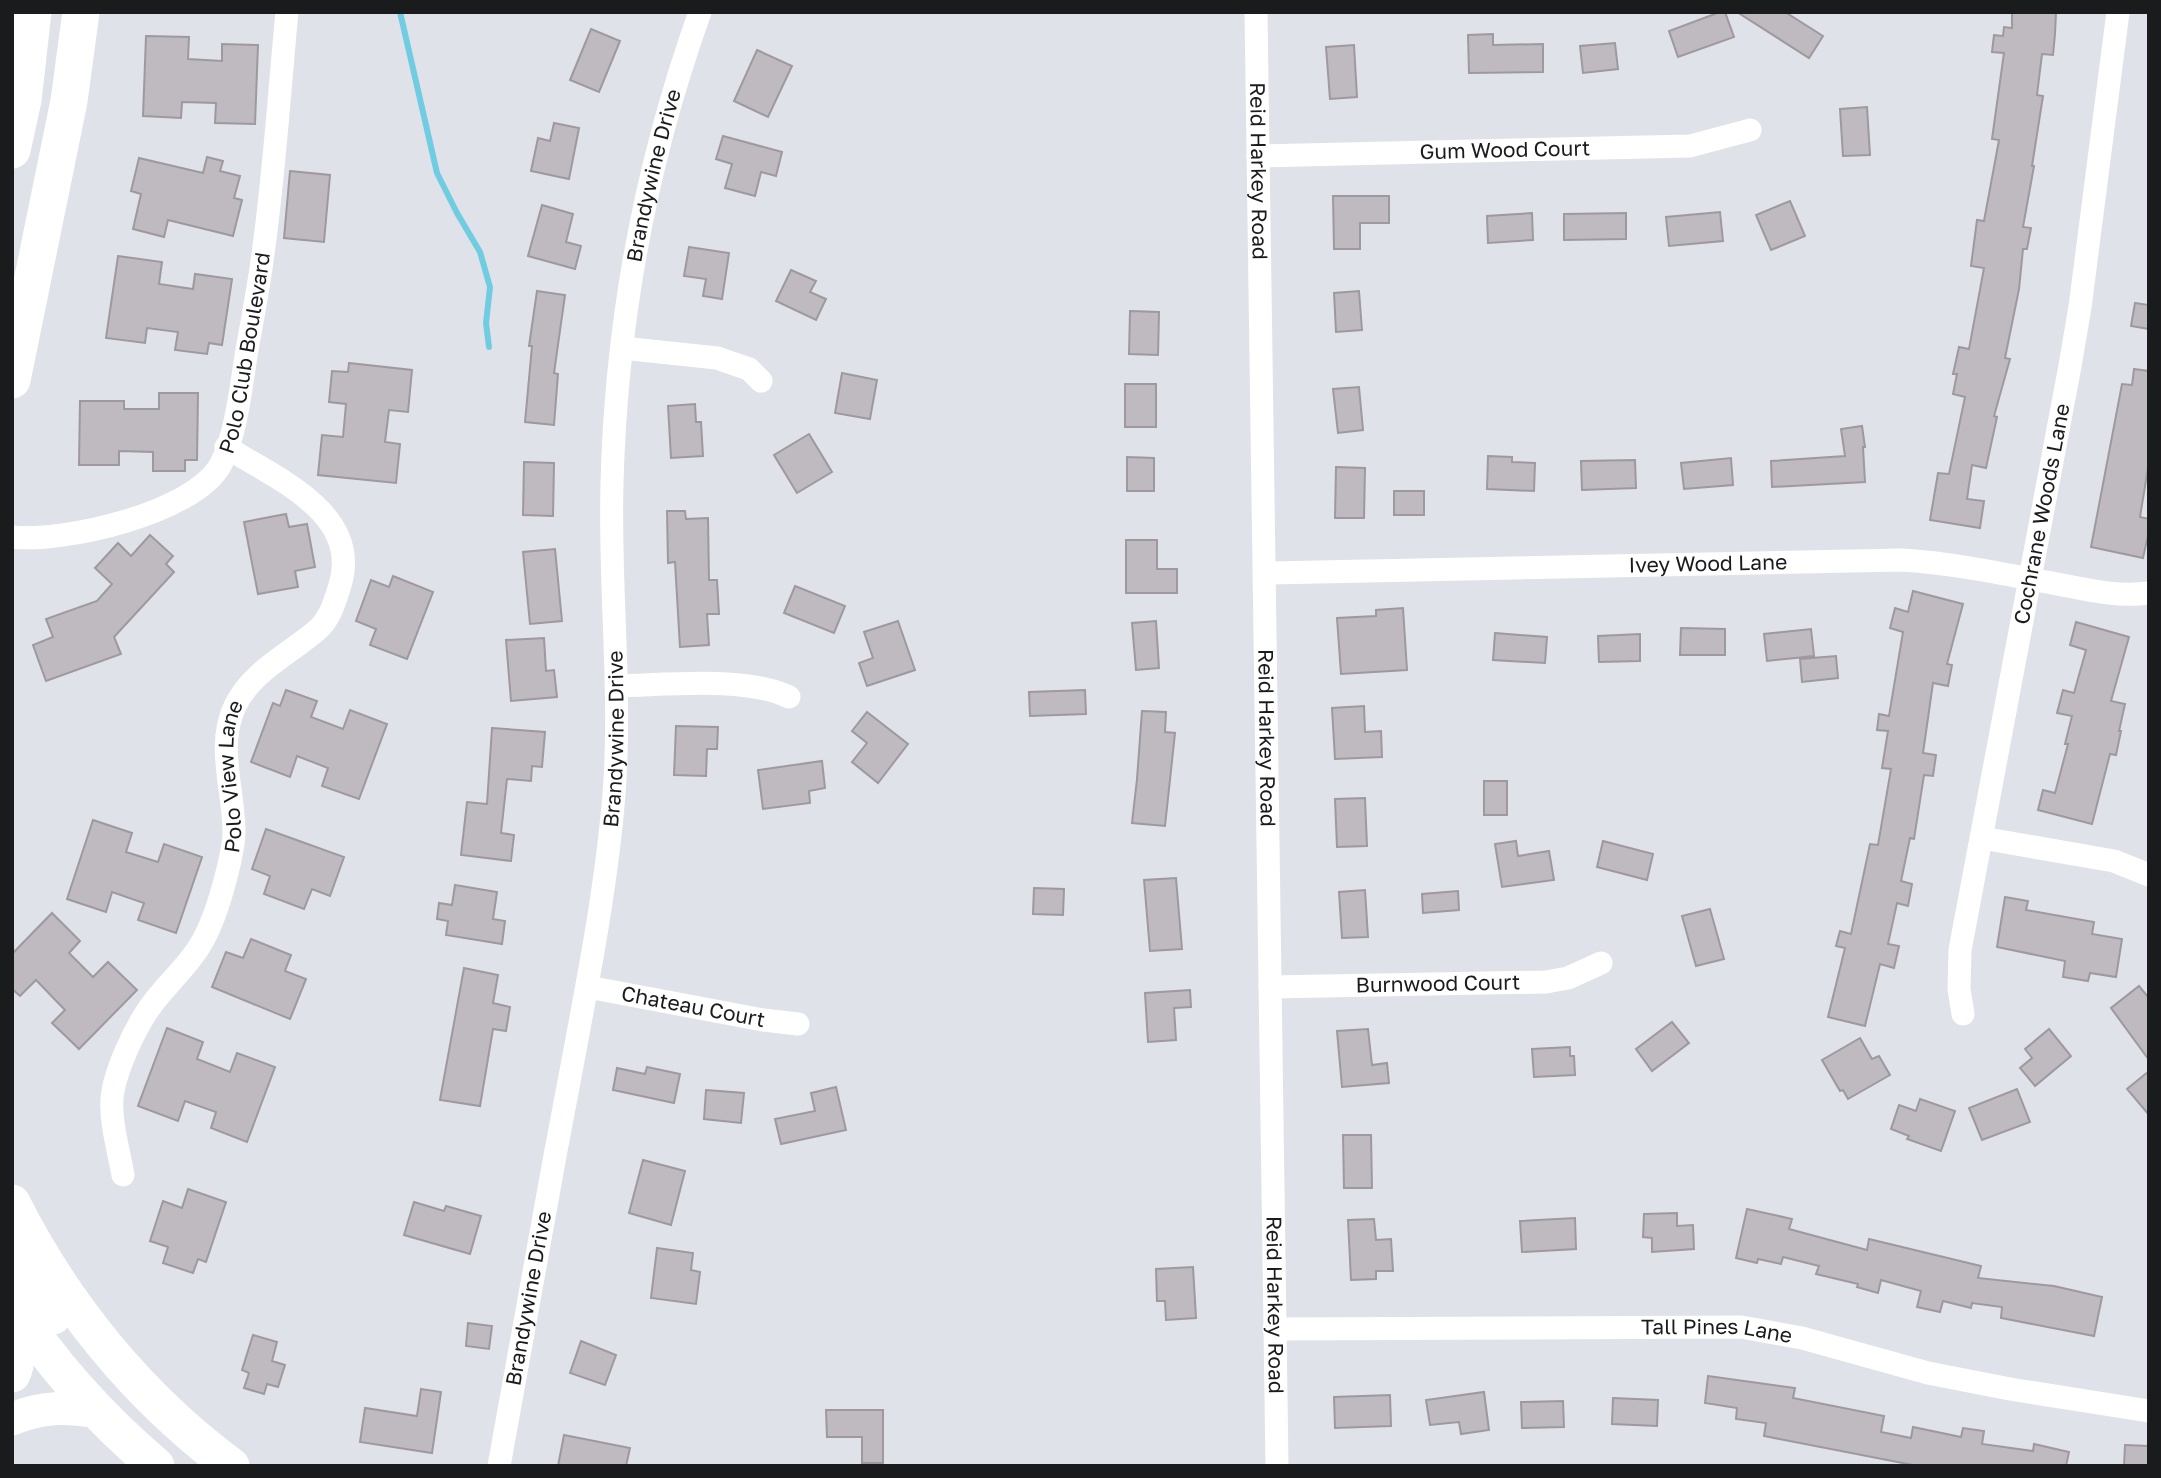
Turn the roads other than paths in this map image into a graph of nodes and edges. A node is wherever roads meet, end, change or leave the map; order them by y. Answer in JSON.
{"nodes":[{"id":1,"x":33,"y":12,"type":"edge"},
{"id":2,"x":81,"y":12,"type":"edge"},
{"id":3,"x":286,"y":12,"type":"edge"},
{"id":4,"x":700,"y":12,"type":"edge"},
{"id":5,"x":1256,"y":12,"type":"edge"},
{"id":6,"x":2118,"y":12,"type":"edge"},
{"id":7,"x":1750,"y":130,"type":"dead end"},
{"id":8,"x":12,"y":150,"type":"edge"},
{"id":9,"x":1258,"y":156,"type":"junction"},
{"id":10,"x":622,"y":348,"type":"junction"},
{"id":11,"x":12,"y":380,"type":"edge"},
{"id":12,"x":761,"y":381,"type":"dead end"},
{"id":13,"x":226,"y":447,"type":"junction"},
{"id":14,"x":12,"y":537,"type":"edge"},
{"id":15,"x":1265,"y":573,"type":"junction"},
{"id":16,"x":2030,"y":578,"type":"junction"},
{"id":17,"x":2149,"y":593,"type":"edge"},
{"id":18,"x":618,"y":686,"type":"junction"},
{"id":19,"x":789,"y":697,"type":"dead end"},
{"id":20,"x":1982,"y":838,"type":"junction"},
{"id":21,"x":2149,"y":876,"type":"edge"},
{"id":22,"x":1601,"y":962,"type":"dead end"},
{"id":23,"x":588,"y":987,"type":"junction"},
{"id":24,"x":1270,"y":987,"type":"junction"},
{"id":25,"x":1963,"y":1014,"type":"dead end"},
{"id":26,"x":798,"y":1024,"type":"dead end"},
{"id":27,"x":123,"y":1175,"type":"dead end"},
{"id":28,"x":12,"y":1203,"type":"edge"},
{"id":29,"x":12,"y":1265,"type":"edge"},
{"id":30,"x":12,"y":1302,"type":"edge"},
{"id":31,"x":78,"y":1312,"type":"junction"},
{"id":32,"x":1274,"y":1329,"type":"junction"},
{"id":33,"x":12,"y":1338,"type":"edge"},
{"id":34,"x":12,"y":1374,"type":"edge"},
{"id":35,"x":66,"y":1376,"type":"junction"},
{"id":36,"x":12,"y":1406,"type":"edge"},
{"id":37,"x":2149,"y":1410,"type":"edge"},
{"id":38,"x":99,"y":1412,"type":"junction"},
{"id":39,"x":12,"y":1419,"type":"edge"},
{"id":40,"x":156,"y":1466,"type":"edge"},
{"id":41,"x":193,"y":1466,"type":"edge"},
{"id":42,"x":231,"y":1466,"type":"edge"},
{"id":43,"x":499,"y":1466,"type":"edge"},
{"id":44,"x":1276,"y":1466,"type":"edge"}],
"edges":[{"from":1,"to":8,"type":"main road"},
{"from":2,"to":11,"type":"main road"},
{"from":3,"to":13,"type":"street","name":"Polo Club Boulevard"},
{"from":4,"to":10,"type":"street","name":"Brandywine Drive"},
{"from":5,"to":9,"type":"street","name":"Reid Harkey Road"},
{"from":6,"to":16,"type":"street","name":"Cochrane Woods Lane"},
{"from":7,"to":9,"type":"street","name":"Gum Wood Court"},
{"from":9,"to":15,"type":"street","name":"Reid Harkey Road"},
{"from":10,"to":12,"type":"street"},
{"from":10,"to":18,"type":"street","name":"Brandywine Drive"},
{"from":13,"to":14,"type":"street","name":"Polo Club Boulevard"},
{"from":13,"to":27,"type":"street","name":"Polo View Lane"},
{"from":15,"to":16,"type":"street","name":"Ivey Wood Lane"},
{"from":15,"to":24,"type":"street","name":"Reid Harkey Road"},
{"from":16,"to":17,"type":"street","name":"Ivey Wood Lane"},
{"from":16,"to":20,"type":"street","name":"Cochrane Woods Lane"},
{"from":18,"to":19,"type":"street"},
{"from":18,"to":23,"type":"street","name":"Brandywine Drive"},
{"from":20,"to":21,"type":"street"},
{"from":20,"to":25,"type":"street","name":"Cochrane Woods Lane"},
{"from":22,"to":24,"type":"street","name":"Burnwood Court"},
{"from":23,"to":26,"type":"street","name":"Chateau Court"},
{"from":23,"to":43,"type":"street","name":"Brandywine Drive"},
{"from":24,"to":32,"type":"street","name":"Reid Harkey Road"},
{"from":28,"to":31,"type":"main road"},
{"from":29,"to":31,"type":"main road"},
{"from":30,"to":35,"type":"main road"},
{"from":31,"to":42,"type":"main road"},
{"from":32,"to":37,"type":"street","name":"Tall Pines Lane"},
{"from":32,"to":44,"type":"street","name":"Reid Harkey Road"},
{"from":33,"to":34,"type":"main road"},
{"from":35,"to":36,"type":"street"},
{"from":35,"to":38,"type":"main road"},
{"from":35,"to":41,"type":"main road"},
{"from":38,"to":39,"type":"street"},
{"from":38,"to":40,"type":"main road"}]}
